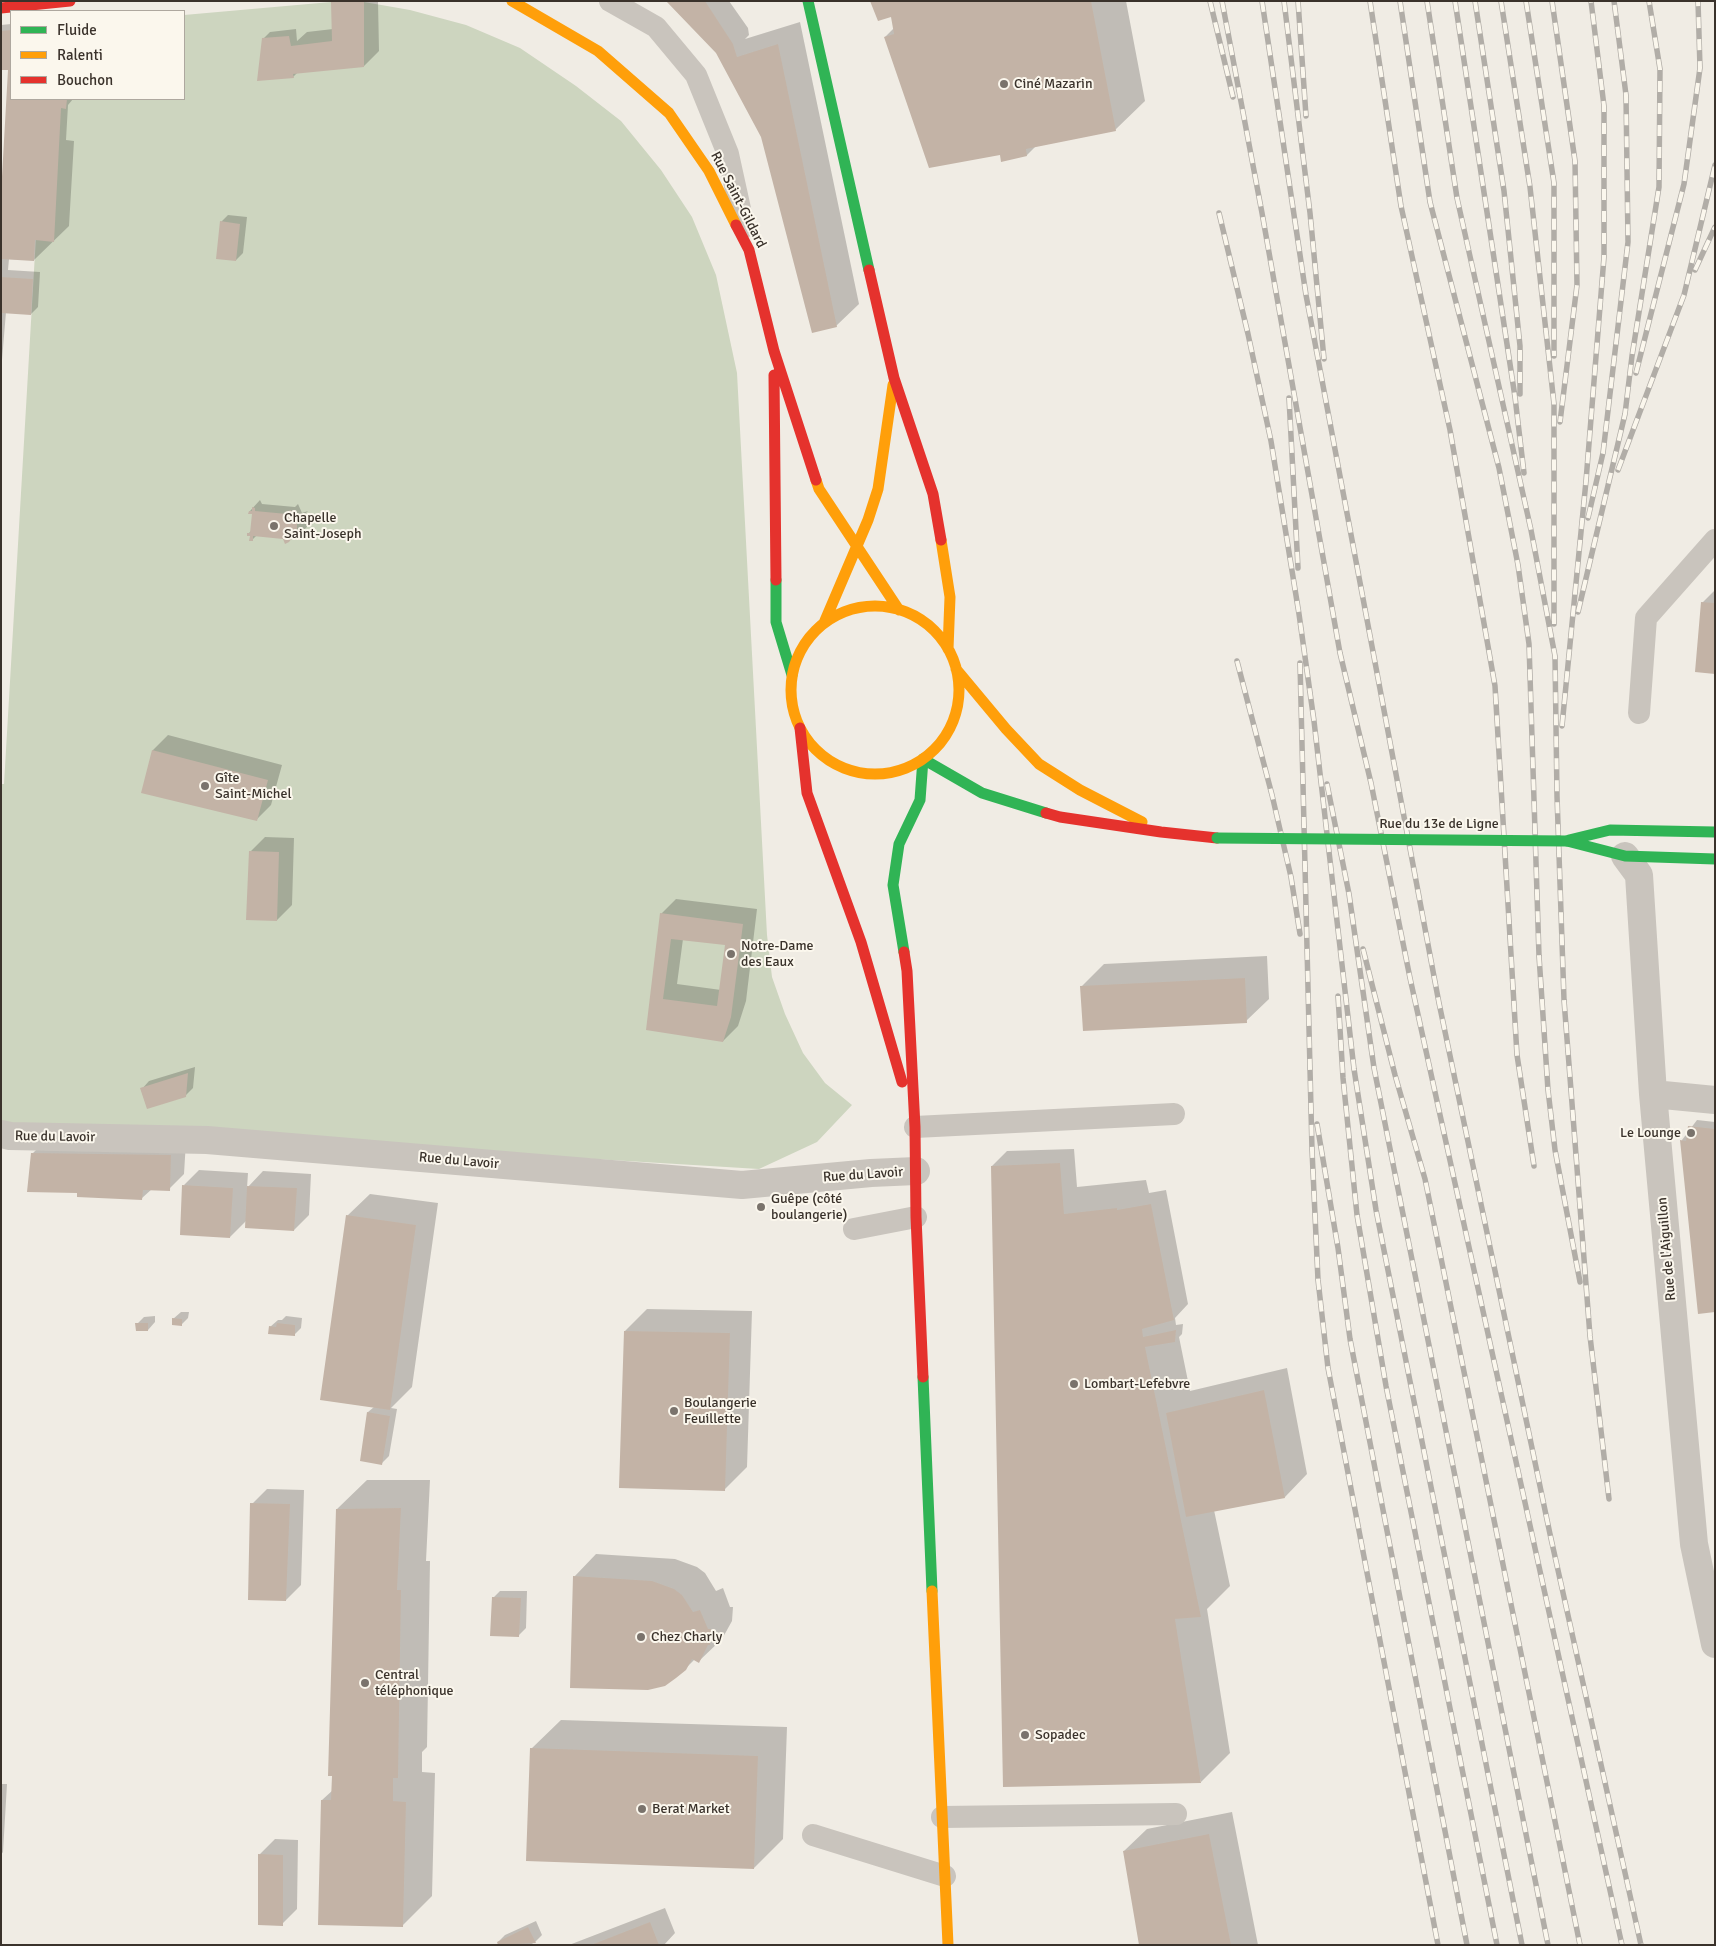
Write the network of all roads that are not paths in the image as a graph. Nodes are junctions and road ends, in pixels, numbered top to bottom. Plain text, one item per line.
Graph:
1 (70, 1) edge
2 (512, 1) edge
3 (610, 1) edge
4 (808, 1) edge
5 (1, 8) edge
6 (749, 250) junction
7 (774, 351) junction
8 (894, 378) junction
9 (1715, 540) edge
10 (857, 545) junction
11 (899, 610) junction
12 (824, 623) junction
13 (948, 649) junction
14 (956, 668) junction
15 (792, 675) junction
16 (1639, 713) dead end
17 (800, 728) junction
18 (923, 759) junction
19 (1160, 832) junction
20 (1715, 832) edge
21 (1567, 841) junction
22 (1625, 856) junction
23 (1715, 859) edge
24 (1653, 1094) junction
25 (1715, 1100) edge
26 (1174, 1114) dead end
27 (915, 1127) junction
28 (1, 1134) edge
29 (916, 1171) junction
30 (916, 1217) junction
31 (854, 1228) dead end
32 (1715, 1644) edge
33 (1176, 1814) dead end
34 (942, 1817) junction
35 (813, 1835) dead end
36 (945, 1876) junction
37 (948, 1945) edge

1 - 5 main road
2 - 6 main road, Rue Saint-Gildard
3 - 6 lane
4 - 8 main road
6 - 7 main road, Rue Saint-Gildard
7 - 10 main road, Rue Saint-Gildard
7 - 15 main road, Rue Saint-Gildard
8 - 10 main road
8 - 13 main road
9 - 16 lane
10 - 11 main road, Rue Saint-Gildard
10 - 12 main road
11 - 12 main road
11 - 13 main road
12 - 15 main road
13 - 14 main road
14 - 18 main road
14 - 19 main road, Rue du 13e de Ligne
15 - 17 main road
17 - 18 main road
17 - 27 main road
18 - 19 main road, Rue du 13e de Ligne
18 - 27 main road
19 - 21 main road, Rue du 13e de Ligne, bridge
20 - 21 main road
21 - 22 main road, Rue du 13e de Ligne
22 - 23 main road, Rue du 13e de Ligne
22 - 24 street, Rue de l'Aiguillon
24 - 25 street
24 - 32 street, Rue de l'Aiguillon
26 - 27 lane
27 - 29 main road
28 - 29 street, Rue du Lavoir
29 - 30 main road
30 - 31 lane
30 - 34 main road
33 - 34 lane
34 - 36 main road
35 - 36 lane
36 - 37 main road

